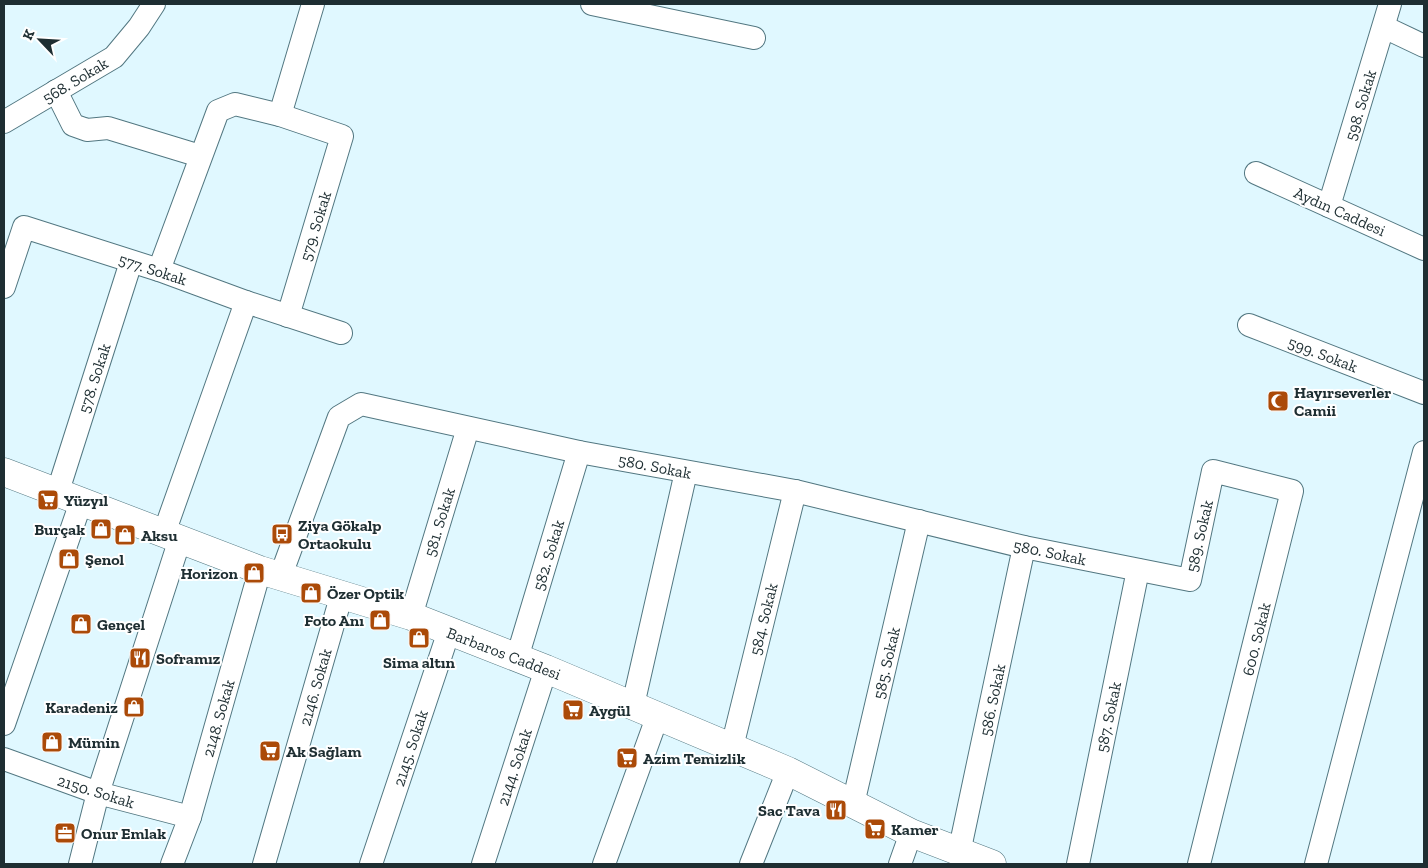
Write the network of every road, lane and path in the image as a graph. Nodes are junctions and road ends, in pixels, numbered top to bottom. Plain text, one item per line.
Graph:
1 (154, 4) edge
2 (313, 4) edge
3 (592, 4) edge
4 (1390, 4) edge
5 (1384, 27) junction
6 (754, 38) dead end
7 (1424, 46) edge
8 (56, 91) junction
9 (280, 116) junction
10 (4, 122) edge
11 (200, 156) junction
12 (1256, 173) dead end
13 (1329, 206) junction
14 (1424, 249) edge
15 (131, 262) junction
16 (159, 270) junction
17 (4, 287) edge
18 (246, 302) junction
19 (288, 316) junction
20 (1249, 325) dead end
21 (341, 333) dead end
22 (1424, 393) edge
23 (468, 428) junction
24 (579, 452) junction
25 (1424, 452) edge
26 (1213, 471) joint
27 (4, 472) edge
28 (686, 472) junction
29 (794, 491) junction
30 (69, 498) junction
31 (919, 521) junction
32 (172, 536) junction
33 (1024, 547) junction
34 (1138, 570) junction
35 (271, 573) junction
36 (341, 597) junction
37 (411, 616) junction
38 (449, 631) junction
39 (516, 658) junction
40 (546, 669) junction
41 (633, 705) junction
42 (658, 715) junction
43 (4, 724) edge
44 (732, 747) junction
45 (4, 759) edge
46 (788, 771) junction
47 (98, 793) junction
48 (853, 804) junction
49 (190, 817) junction
50 (911, 833) junction
51 (959, 853) junction
52 (80, 864) edge
53 (172, 864) edge
54 (264, 864) edge
55 (371, 864) edge
56 (483, 864) edge
57 (604, 864) edge
58 (751, 864) edge
59 (900, 864) edge
60 (992, 864) edge
61 (1078, 864) edge
62 (1199, 864) edge
63 (1316, 864) edge

1 - 8 street, 568. Sokak
2 - 9 street
3 - 6 street
4 - 5 street, 598. Sokak
5 - 7 street
5 - 13 street, 598. Sokak
8 - 10 street, 568. Sokak
8 - 11 street
9 - 11 street
9 - 19 street, 579. Sokak
11 - 16 street
12 - 13 street, Aydın Caddesi
13 - 14 street, Aydın Caddesi
15 - 16 street, 577. Sokak
15 - 17 street, 577. Sokak
15 - 30 street, 578. Sokak
16 - 18 street, 577. Sokak
18 - 19 street, 577. Sokak
18 - 32 street
19 - 21 street, 577. Sokak
20 - 22 street, 599. Sokak
23 - 24 street, 580. Sokak
23 - 35 street, 580. Sokak
23 - 37 street, 581. Sokak
24 - 28 street, 580. Sokak
24 - 39 street, 582. Sokak
25 - 63 street
26 - 34 street, 589. Sokak
26 - 62 street, 600. Sokak
27 - 30 main road, Barbaros Caddesi
28 - 29 street, 580. Sokak
28 - 41 street
29 - 31 street, 580. Sokak
29 - 44 street, 584. Sokak
30 - 32 main road, Barbaros Caddesi
30 - 43 street, 578. Sokak
31 - 33 street, 580. Sokak
31 - 48 street, 585. Sokak
32 - 35 main road, Barbaros Caddesi
32 - 47 street
33 - 34 street, 580. Sokak
33 - 51 street, 586. Sokak
34 - 61 street, 587. Sokak
35 - 36 main road, Barbaros Caddesi
35 - 49 street, 2148. Sokak
36 - 37 main road, Barbaros Caddesi
36 - 54 street, 2146. Sokak
37 - 38 main road, Barbaros Caddesi
38 - 39 main road, Barbaros Caddesi
38 - 55 street, 2145. Sokak
39 - 40 main road, Barbaros Caddesi
40 - 41 main road, Barbaros Caddesi
40 - 56 street, 2144. Sokak
41 - 42 main road, Barbaros Caddesi
42 - 44 main road, Barbaros Caddesi
42 - 57 street
44 - 46 main road, Barbaros Caddesi
45 - 47 street, 2150. Sokak
46 - 48 main road, Barbaros Caddesi
46 - 58 street
47 - 49 street, 2150. Sokak
47 - 52 street
48 - 50 main road, Barbaros Caddesi
49 - 53 street, 2148. Sokak
50 - 51 main road, Barbaros Caddesi
50 - 59 street
51 - 60 main road, Barbaros Caddesi

